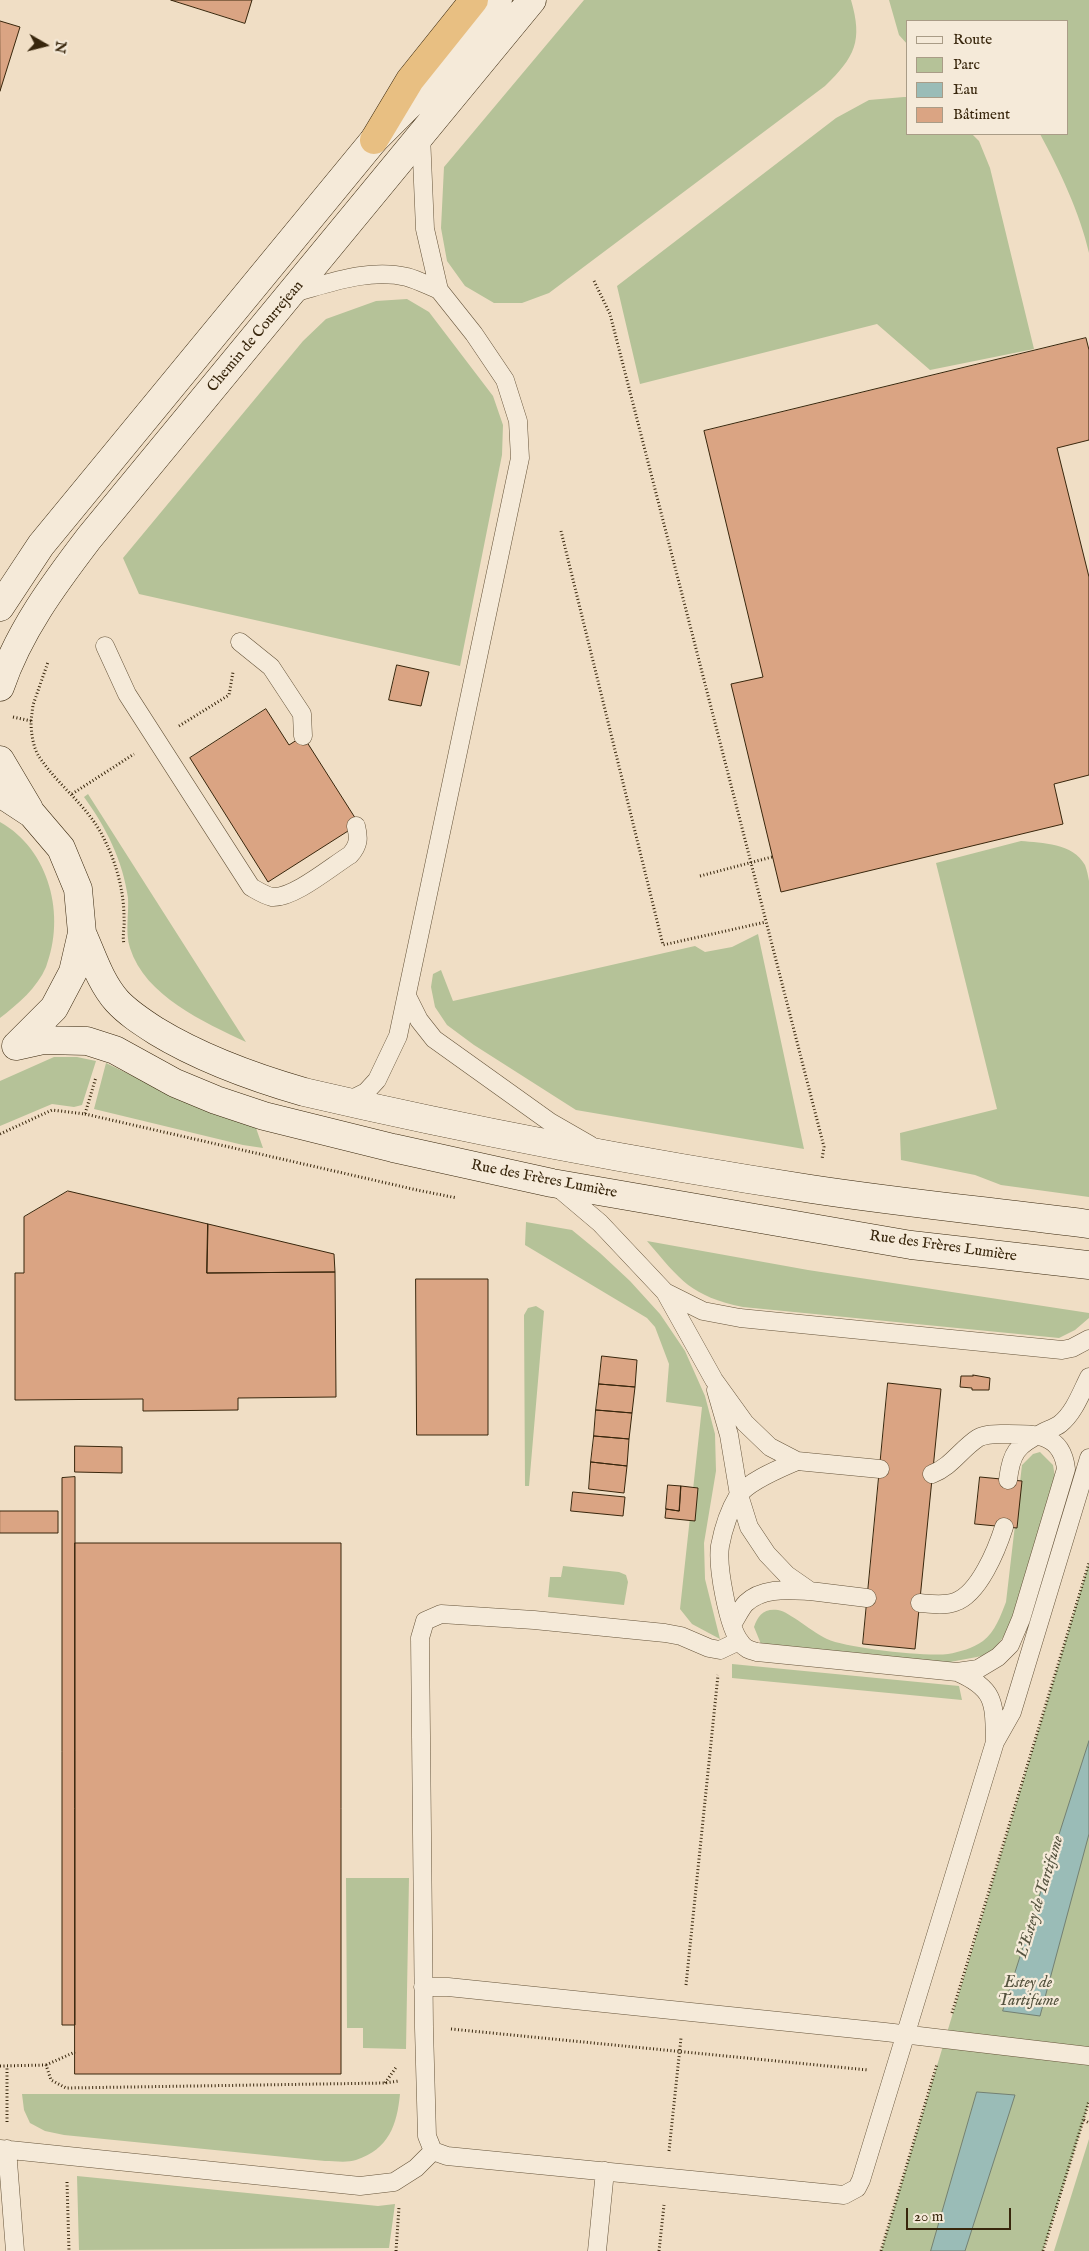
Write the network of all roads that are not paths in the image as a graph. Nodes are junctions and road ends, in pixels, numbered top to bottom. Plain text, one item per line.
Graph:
1 (474, 0) edge
2 (498, 0) edge
3 (532, 0) edge
4 (421, 135) junction
5 (374, 140) junction
6 (439, 290) junction
7 (293, 293) junction
8 (0, 607) edge
9 (240, 642) dead end
10 (105, 646) dead end
11 (0, 687) edge
12 (303, 736) dead end
13 (0, 760) edge
14 (0, 793) edge
15 (32, 814) junction
16 (356, 826) dead end
17 (82, 933) junction
18 (407, 996) junction
19 (8, 1049) edge
20 (346, 1102) junction
21 (606, 1155) junction
22 (552, 1183) junction
23 (1089, 1224) edge
24 (1089, 1265) edge
25 (665, 1292) junction
26 (1089, 1339) edge
27 (1089, 1378) edge
28 (714, 1380) junction
29 (1038, 1434) junction
30 (1089, 1458) edge
31 (797, 1461) junction
32 (880, 1469) dead end
33 (932, 1474) dead end
34 (1008, 1480) dead end
35 (739, 1495) junction
36 (1004, 1527) dead end
37 (810, 1591) junction
38 (868, 1598) dead end
39 (920, 1603) dead end
40 (733, 1623) junction
41 (739, 1641) junction
42 (957, 1672) junction
43 (995, 1742) junction
44 (424, 1987) junction
45 (906, 2034) junction
46 (1089, 2056) edge
47 (3, 2149) edge
48 (433, 2151) junction
49 (605, 2171) junction
50 (15, 2251) edge
51 (597, 2251) edge

1 - 5 highway
2 - 5 main road
3 - 4 main road, Chemin de Courrejean
4 - 6 lane
4 - 7 main road, Chemin de Courrejean
5 - 8 main road
6 - 7 lane
6 - 18 lane
7 - 11 main road, Chemin de Courrejean
9 - 12 lane
10 - 16 lane
13 - 15 main road
14 - 15 main road
15 - 17 main road
17 - 19 main road
17 - 20 main road
18 - 20 lane
18 - 21 lane
19 - 22 main road, Rue des Frères Lumière
20 - 21 main road
21 - 23 main road
22 - 24 main road, Rue des Frères Lumière
22 - 25 lane
25 - 26 lane
25 - 28 lane
27 - 29 lane
28 - 31 lane
28 - 35 lane
29 - 33 lane
29 - 34 lane
29 - 42 lane
30 - 43 lane
31 - 32 lane
31 - 35 lane
35 - 37 lane
35 - 40 lane
36 - 39 lane
37 - 38 lane
37 - 40 lane
40 - 41 lane
41 - 42 lane
41 - 44 lane
42 - 43 lane
43 - 45 lane
44 - 45 lane
44 - 48 lane
45 - 46 lane
45 - 49 lane
47 - 48 lane
47 - 50 lane
48 - 49 lane
49 - 51 lane

